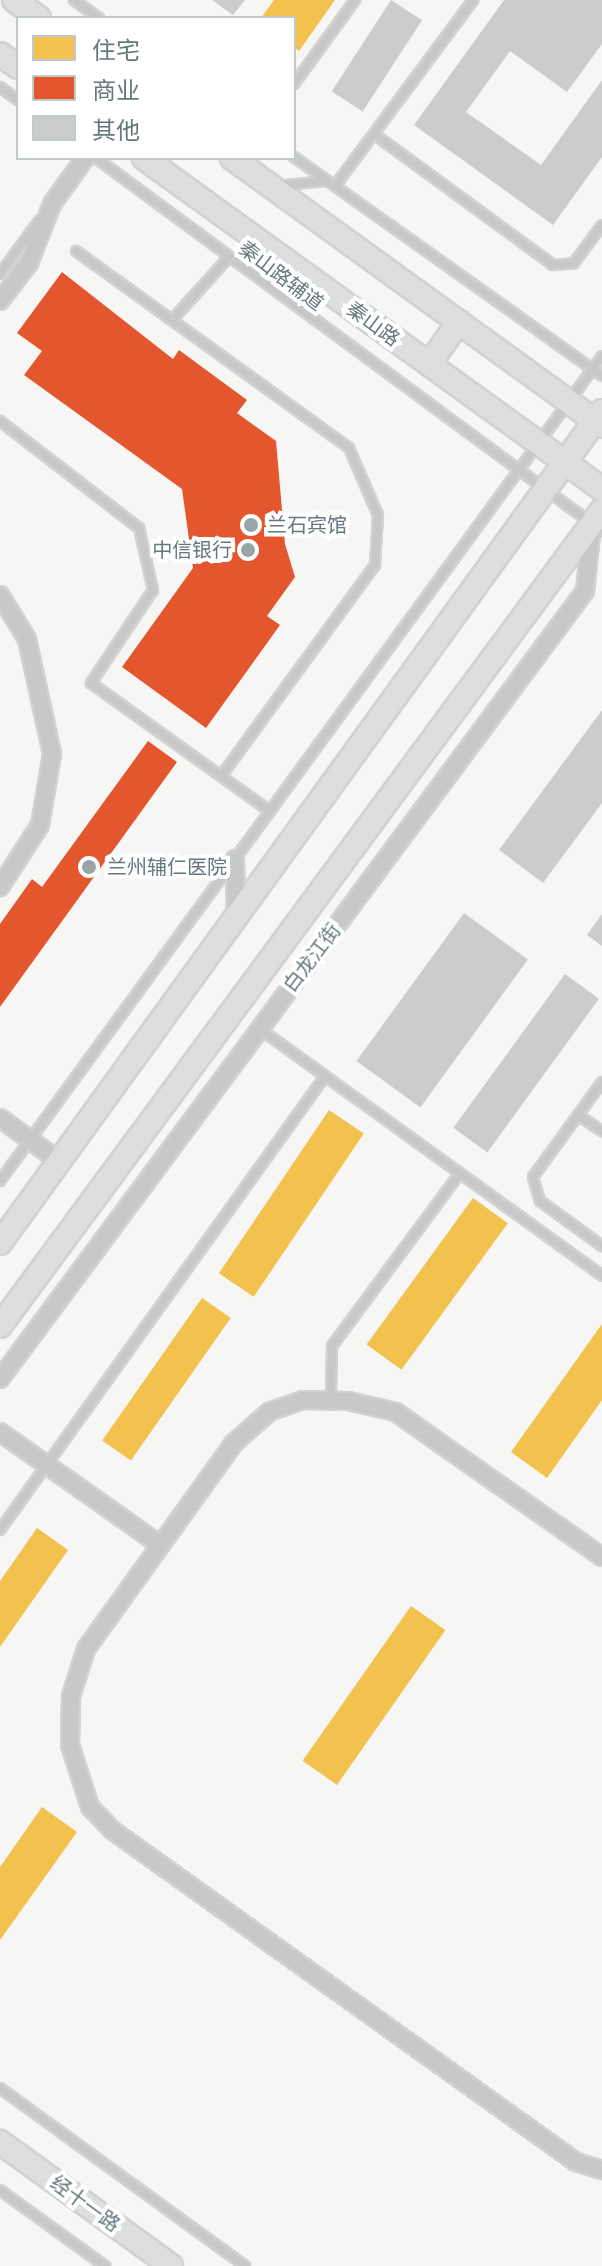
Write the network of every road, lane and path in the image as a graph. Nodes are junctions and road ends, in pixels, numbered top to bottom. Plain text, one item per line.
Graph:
1 (14, 0) edge
2 (74, 0) edge
3 (355, 0) edge
4 (473, 0) edge
5 (36, 16) edge
6 (96, 16) edge
7 (296, 81) edge
8 (374, 134) junction
9 (296, 158) edge
10 (84, 160) edge
11 (99, 160) edge
12 (147, 160) edge
13 (235, 160) edge
14 (331, 184) junction
15 (271, 186) junction
16 (52, 204) junction
17 (602, 225) edge
18 (76, 251) dead end
19 (229, 257) junction
20 (0, 274) edge
21 (0, 301) edge
22 (173, 319) junction
23 (459, 322) junction
24 (602, 356) edge
25 (429, 364) junction
26 (592, 369) junction
27 (602, 376) edge
28 (569, 402) junction
29 (600, 419) edge
30 (0, 421) edge
31 (538, 443) junction
32 (565, 462) junction
33 (520, 473) junction
34 (546, 488) junction
35 (602, 489) edge
36 (599, 522) edge
37 (0, 595) edge
38 (221, 776) junction
39 (270, 811) junction
40 (235, 859) junction
41 (0, 887) edge
42 (236, 917) junction
43 (260, 1029) junction
44 (325, 1076) junction
45 (602, 1082) edge
46 (578, 1115) junction
47 (0, 1118) edge
48 (602, 1131) edge
49 (30, 1140) junction
50 (59, 1161) junction
51 (460, 1173) junction
52 (0, 1181) edge
53 (0, 1243) edge
54 (602, 1246) edge
55 (602, 1276) edge
56 (0, 1326) edge
57 (0, 1379) edge
58 (331, 1401) junction
59 (0, 1432) edge
60 (47, 1465) junction
61 (0, 1530) edge
62 (160, 1545) junction
63 (602, 1557) edge
64 (0, 2088) edge
65 (0, 2142) edge
66 (602, 2170) edge
67 (0, 2190) edge
68 (105, 2266) edge
69 (171, 2266) edge
70 (245, 2266) edge

1 - 5 main road
2 - 6 lane
3 - 7 lane
4 - 8 lane
8 - 14 lane
8 - 17 lane
9 - 14 lane
10 - 16 street
11 - 19 lane, 秦山路辅道
12 - 25 main road, 秦山路
13 - 15 main road
14 - 15 lane
14 - 26 lane
15 - 23 main road
16 - 20 lane
16 - 21 street
18 - 22 lane
19 - 22 lane
19 - 33 lane, 秦山路辅道
22 - 38 lane
23 - 25 main road
23 - 28 main road
24 - 26 lane
25 - 31 main road, 秦山路
26 - 27 lane
26 - 28 lane
28 - 29 main road
28 - 31 lane
29 - 32 main road
30 - 38 lane
31 - 32 main road, 秦山路
31 - 33 lane
32 - 34 main road
32 - 35 main road, 秦山路
33 - 34 lane, 秦山路辅道
33 - 39 lane
34 - 36 lane, 秦山路辅道
34 - 42 main road
36 - 43 street, 白龙江街
36 - 56 main road, 白龙江街
37 - 41 street
38 - 39 lane
39 - 40 lane
40 - 42 street
40 - 49 lane
42 - 50 main road
43 - 44 lane
43 - 57 street, 白龙江街
44 - 51 lane
44 - 60 lane
45 - 46 lane
46 - 48 lane
46 - 54 lane
47 - 49 street
49 - 50 street
49 - 52 lane
50 - 53 main road
51 - 55 lane
51 - 58 lane
58 - 62 street
58 - 63 street
59 - 60 street
60 - 61 lane
60 - 62 street
62 - 66 street
64 - 70 lane
65 - 69 main road, 经十一路
67 - 68 lane

